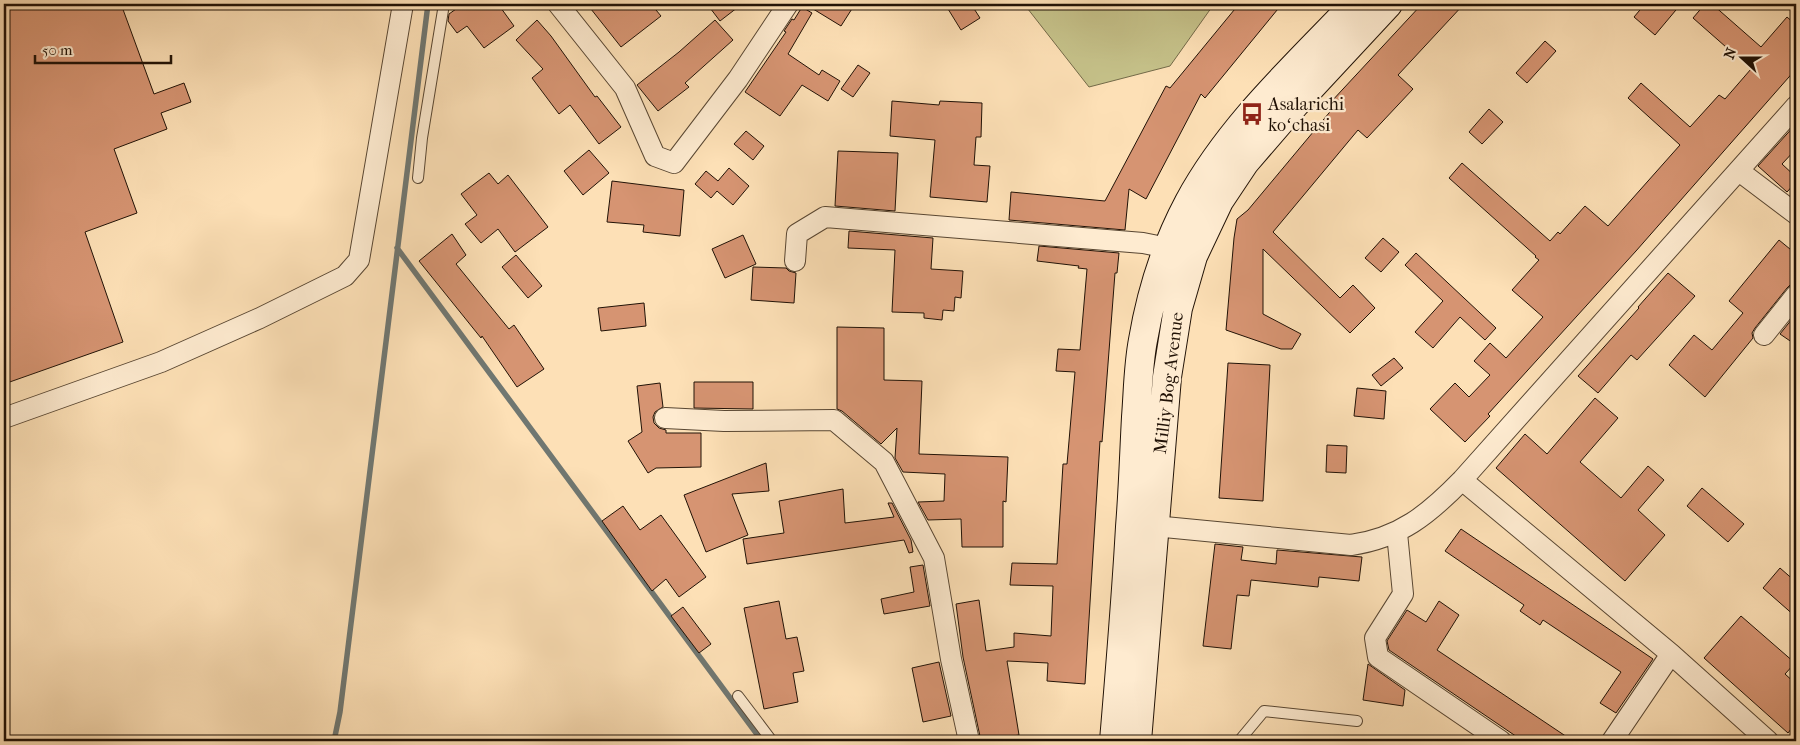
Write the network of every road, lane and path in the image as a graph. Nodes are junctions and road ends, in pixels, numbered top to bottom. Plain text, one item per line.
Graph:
1 (403, 4) edge
2 (444, 4) edge
3 (558, 4) edge
4 (788, 4) edge
5 (1355, 4) edge
6 (1388, 4) edge
7 (1796, 106) edge
8 (1739, 171) junction
9 (418, 178) dead end
10 (1796, 214) edge
11 (1168, 248) junction
12 (795, 261) dead end
13 (1796, 296) edge
14 (1764, 335) dead end
15 (4, 418) edge
16 (665, 418) dead end
17 (1462, 480) junction
18 (1154, 526) junction
19 (1397, 533) junction
20 (1670, 654) junction
21 (738, 696) dead end
22 (1357, 721) dead end
23 (772, 741) edge
24 (969, 741) edge
25 (1114, 741) edge
26 (1137, 741) edge
27 (1239, 741) edge
28 (1501, 741) edge
29 (1612, 741) edge
30 (1768, 741) edge

1 - 15 street
2 - 9 lane
3 - 4 street
5 - 11 main road, Milliy Bog Avenue
6 - 18 main road, Milliy Bog Avenue
7 - 8 street
8 - 10 street
8 - 17 street
11 - 12 street
11 - 25 main road, Milliy Bog Avenue
13 - 14 street
16 - 24 street
17 - 19 street
17 - 20 street
18 - 19 street
18 - 26 main road, Milliy Bog Avenue
19 - 28 street
20 - 29 street
20 - 30 street
21 - 23 lane
22 - 27 lane

